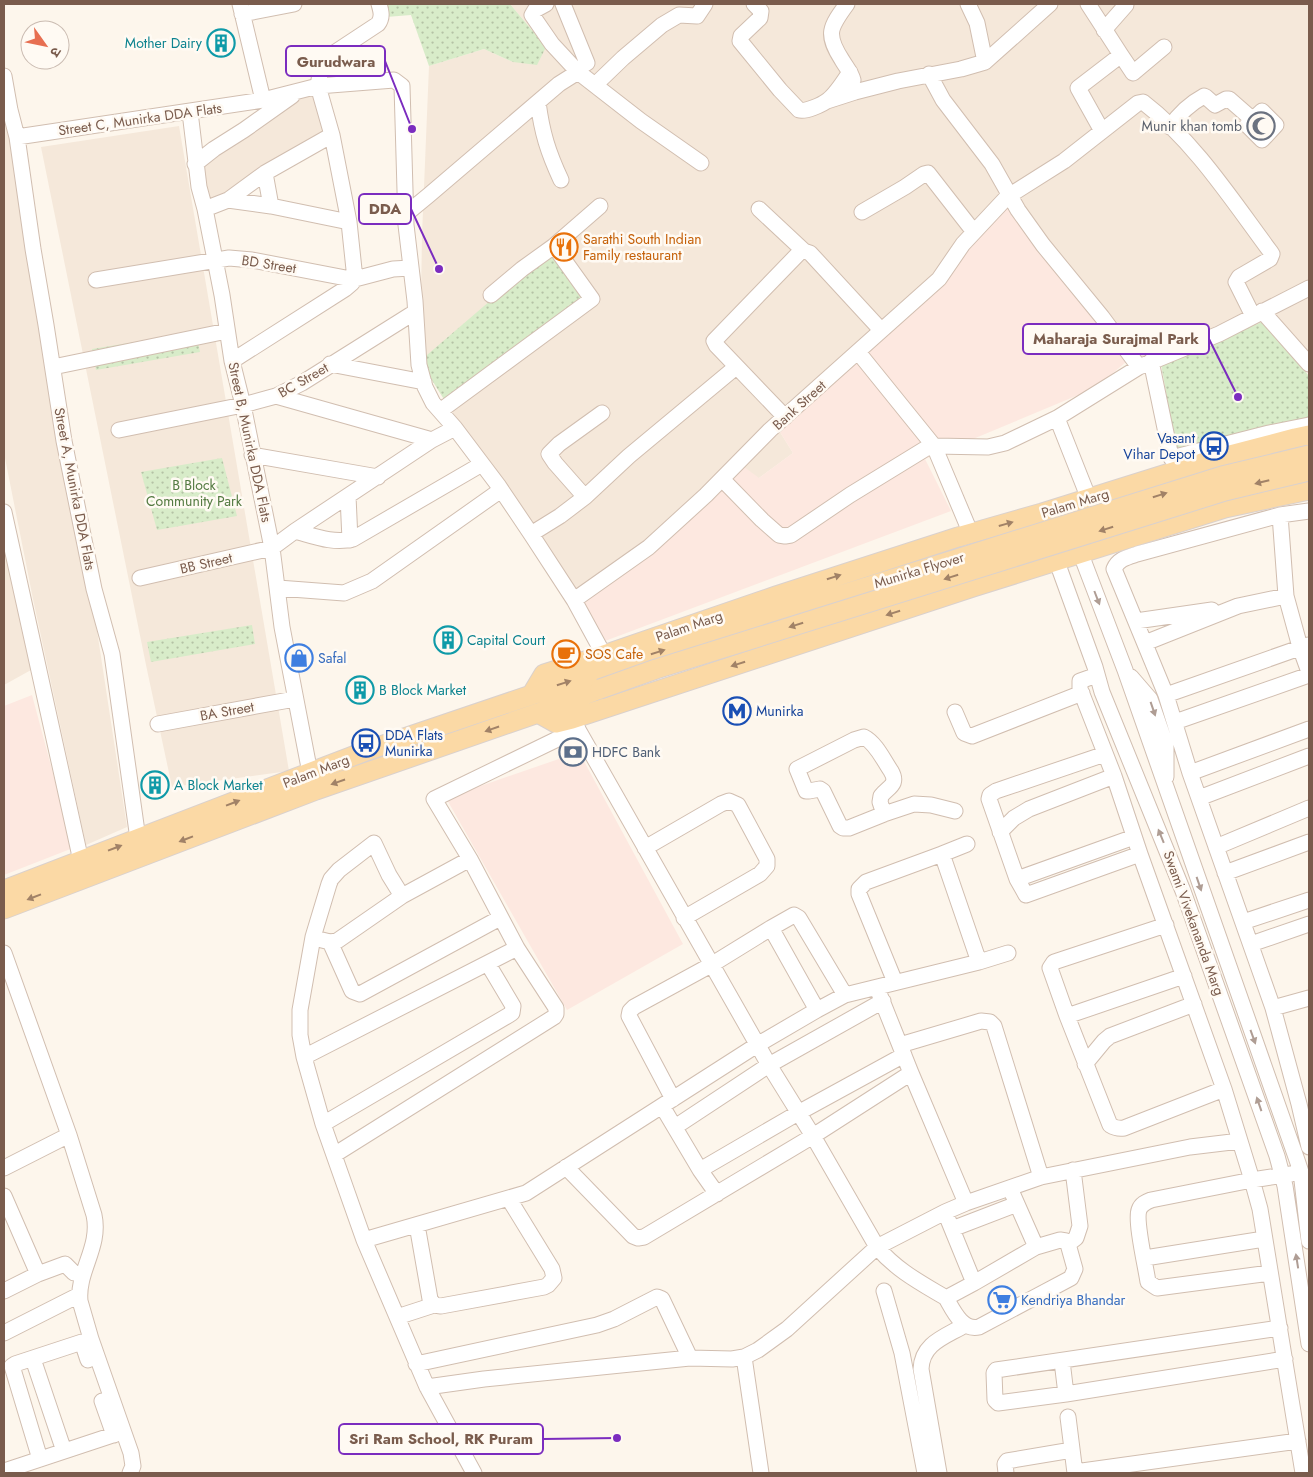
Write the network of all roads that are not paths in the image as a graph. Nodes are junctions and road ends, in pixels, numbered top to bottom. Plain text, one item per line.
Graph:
1 (294, 4) edge
2 (379, 4) edge
3 (546, 4) edge
4 (563, 4) edge
5 (705, 4) edge
6 (754, 4) edge
7 (847, 4) edge
8 (968, 4) edge
9 (1050, 4) edge
10 (1088, 4) edge
11 (1126, 5) dead end
12 (241, 9) edge
13 (1104, 30) junction
14 (1164, 47) dead end
15 (1121, 56) junction
16 (986, 62) junction
17 (583, 67) junction
18 (850, 72) junction
19 (929, 74) junction
20 (4, 76) edge
21 (595, 85) junction
22 (318, 86) junction
23 (299, 92) junction
24 (856, 92) junction
25 (263, 100) junction
26 (827, 101) junction
27 (538, 102) junction
28 (190, 112) junction
29 (1252, 120) dead end
30 (1170, 127) junction
31 (1102, 131) junction
32 (332, 135) junction
33 (17, 137) junction
34 (701, 163) dead end
35 (195, 164) junction
36 (265, 173) junction
37 (561, 180) dead end
38 (1010, 194) junction
39 (228, 200) junction
40 (271, 206) junction
41 (600, 206) dead end
42 (206, 209) junction
43 (759, 209) dead end
44 (862, 212) dead end
45 (406, 214) junction
46 (349, 222) junction
47 (974, 232) junction
48 (554, 246) junction
49 (804, 250) junction
50 (216, 260) junction
51 (410, 268) junction
52 (355, 279) junction
53 (96, 280) dead end
54 (1309, 288) edge
55 (491, 295) dead end
56 (416, 312) junction
57 (1258, 313) junction
58 (881, 330) junction
59 (227, 331) junction
60 (858, 352) junction
61 (232, 361) junction
62 (330, 364) junction
63 (1145, 364) junction
64 (1309, 364) edge
65 (53, 367) junction
66 (736, 367) junction
67 (424, 382) junction
68 (276, 396) junction
69 (243, 405) junction
70 (440, 411) junction
71 (602, 413) dead end
72 (785, 417) junction
73 (1057, 418) junction
74 (1309, 425) edge
75 (455, 428) junction
76 (119, 430) dead end
77 (1309, 435) edge
78 (432, 440) junction
79 (934, 446) junction
80 (1309, 455) edge
81 (252, 456) junction
82 (482, 464) junction
83 (1174, 465) junction
84 (1309, 471) edge
85 (378, 477) junction
86 (722, 479) junction
87 (501, 490) junction
88 (1309, 490) edge
89 (348, 496) junction
90 (585, 497) junction
91 (1089, 498) junction
92 (1067, 505) junction
93 (1309, 511) edge
94 (1042, 513) junction
95 (1280, 515) junction
96 (5, 522) edge
97 (295, 531) junction
98 (531, 534) junction
99 (970, 534) junction
100 (350, 540) junction
101 (272, 548) junction
102 (1079, 553) junction
103 (1056, 561) junction
104 (9, 565) edge
105 (140, 578) dead end
106 (983, 583) junction
107 (278, 588) junction
108 (1286, 596) junction
109 (574, 600) junction
110 (1238, 606) junction
111 (1136, 621) junction
112 (1145, 643) junction
113 (1304, 646) edge
114 (604, 655) junction
115 (1309, 674) edge
116 (1097, 676) junction
117 (598, 681) junction
118 (1082, 693) junction
119 (532, 694) junction
120 (1166, 695) junction
121 (295, 699) junction
122 (955, 712) dead end
123 (538, 713) junction
124 (1175, 722) junction
125 (158, 724) dead end
126 (575, 724) junction
127 (1309, 729) edge
128 (1105, 754) junction
129 (1309, 756) edge
130 (310, 773) junction
131 (1190, 773) junction
132 (1114, 776) junction
133 (1199, 798) junction
134 (1309, 808) edge
135 (955, 811) dead end
136 (884, 814) junction
137 (1000, 832) junction
138 (1134, 837) junction
139 (138, 839) junction
140 (1309, 842) edge
141 (967, 844) dead end
142 (1216, 847) junction
143 (645, 848) junction
144 (942, 854) junction
145 (1140, 854) junction
146 (470, 859) junction
147 (81, 861) junction
148 (1225, 873) junction
149 (1017, 879) junction
150 (4, 890) edge
151 (402, 896) junction
152 (1309, 900) edge
153 (4, 909) edge
154 (500, 918) junction
155 (684, 918) junction
156 (1243, 922) junction
157 (1309, 924) edge
158 (1166, 925) junction
159 (771, 928) junction
160 (313, 937) junction
161 (330, 942) junction
162 (1251, 944) junction
163 (516, 948) junction
164 (4, 953) edge
165 (1008, 954) dead end
166 (979, 962) junction
167 (488, 964) junction
168 (711, 965) junction
169 (1184, 976) junction
170 (895, 982) junction
171 (877, 987) junction
172 (845, 995) junction
173 (1309, 998) edge
174 (883, 1001) junction
175 (1194, 1004) junction
176 (1273, 1008) junction
177 (816, 1010) junction
178 (1067, 1016) junction
179 (757, 1045) junction
180 (902, 1050) junction
181 (304, 1057) junction
182 (1085, 1064) junction
183 (769, 1066) junction
184 (911, 1073) junction
185 (1224, 1089) junction
186 (1304, 1102) edge
187 (668, 1103) junction
188 (798, 1113) junction
189 (323, 1124) junction
190 (674, 1128) junction
191 (68, 1135) junction
192 (813, 1136) junction
193 (1240, 1141) junction
194 (1309, 1147) edge
195 (334, 1155) junction
196 (566, 1167) junction
197 (4, 1168) edge
198 (700, 1170) junction
199 (1073, 1170) junction
200 (1305, 1170) edge
201 (1282, 1176) junction
202 (1041, 1177) junction
203 (1252, 1180) junction
204 (1009, 1187) junction
205 (717, 1194) junction
206 (4, 1196) edge
207 (509, 1199) junction
208 (966, 1202) junction
209 (1016, 1204) junction
210 (945, 1212) junction
211 (417, 1225) junction
212 (952, 1229) junction
213 (1264, 1239) junction
214 (364, 1240) junction
215 (1309, 1241) edge
216 (1068, 1244) junction
217 (878, 1247) junction
218 (1036, 1247) junction
219 (1145, 1258) junction
220 (74, 1273) dead end
221 (1270, 1273) junction
222 (38, 1274) junction
223 (974, 1283) junction
224 (884, 1291) dead end
225 (4, 1292) edge
226 (79, 1294) junction
227 (946, 1298) junction
228 (434, 1305) junction
229 (397, 1317) junction
230 (965, 1325) junction
231 (1280, 1328) junction
232 (4, 1333) edge
233 (1309, 1344) edge
234 (744, 1357) junction
235 (690, 1358) junction
236 (33, 1359) junction
237 (1285, 1359) junction
238 (1062, 1361) junction
239 (416, 1364) junction
240 (427, 1387) junction
241 (1066, 1394) junction
242 (1068, 1417) dead end
243 (1298, 1442) junction
244 (1072, 1450) junction
245 (64, 1451) junction
246 (40, 1459) junction
247 (4, 1471) edge
248 (130, 1473) edge
249 (474, 1473) edge
250 (761, 1473) edge
251 (925, 1473) edge
252 (939, 1473) edge
253 (1006, 1473) edge
254 (1075, 1473) edge
255 (1303, 1473) edge

1 - 12 street
2 - 22 street
3 - 17 street
4 - 17 street
5 - 21 street
6 - 26 street
7 - 18 street
8 - 16 street
9 - 16 street
10 - 13 street
11 - 13 street
12 - 25 street
13 - 15 street
14 - 15 street
15 - 31 street
16 - 19 street
17 - 21 street
17 - 27 street
18 - 24 street
18 - 26 street
19 - 24 street
19 - 38 street
20 - 33 street, Street A, Munirka DDA Flats
21 - 34 street
22 - 23 street
22 - 32 street
22 - 45 street
23 - 25 street, Street C, Munirka DDA Flats
23 - 35 street
24 - 26 street
25 - 28 street, Street C, Munirka DDA Flats
27 - 37 street
27 - 45 street
28 - 33 street, Street C, Munirka DDA Flats
28 - 35 street, Street B, Munirka DDA Flats
29 - 30 street
30 - 31 street, Bank Street
30 - 57 street
31 - 38 street, Bank Street
32 - 36 street
32 - 46 street
33 - 65 street, Street A, Munirka DDA Flats
35 - 42 street, Street B, Munirka DDA Flats
36 - 39 street
36 - 40 street
38 - 47 street, Bank Street
38 - 63 street
39 - 40 street
39 - 42 street
40 - 46 street
41 - 48 street
42 - 50 street, Street B, Munirka DDA Flats
43 - 49 street
44 - 47 street
45 - 51 street
46 - 52 street
47 - 58 street, Bank Street
48 - 55 street
48 - 70 street
49 - 58 street
49 - 66 street
50 - 52 street, BD Street
50 - 53 street, BD Street
50 - 59 street, Street B, Munirka DDA Flats
51 - 52 street, BD Street
51 - 56 street
52 - 61 street
54 - 57 street
56 - 62 street, BC Street
56 - 67 street
57 - 63 street
57 - 64 street
58 - 60 street, Bank Street
59 - 61 street, Street B, Munirka DDA Flats
59 - 65 street
60 - 72 street, Bank Street
60 - 79 street
61 - 69 street, Street B, Munirka DDA Flats
62 - 67 street
62 - 68 street, BC Street
63 - 73 street
63 - 83 street
65 - 139 street, Street A, Munirka DDA Flats
66 - 72 street
66 - 90 street
67 - 70 street
68 - 69 street, BC Street
68 - 78 street
69 - 76 street, BC Street
69 - 81 street, Street B, Munirka DDA Flats
70 - 75 street
71 - 90 street
72 - 86 street, Bank Street
73 - 79 street
73 - 91 street
74 - 83 street
75 - 78 street
75 - 82 street
77 - 83 main road, Palam Marg
78 - 85 street
79 - 86 street
79 - 99 street
117 -> 80 main road, Munirka Flyover, bridge
81 - 85 street
81 - 101 street, Street B, Munirka DDA Flats
82 - 87 street
82 - 100 street
83 - 91 main road, Palam Marg
84 -> 117 main road, Munirka Flyover, bridge
85 - 89 street
86 - 109 street, Bank Street
87 - 98 street
87 - 107 street
88 - 102 main road
89 - 97 street
89 - 100 street
90 - 98 street
91 - 92 main road, Palam Marg
92 - 94 main road, Palam Marg
92 - 102 street
93 - 95 street
99 -> 94 main road, Palam Marg
94 - 103 street, Swami Vivekananda Marg
95 - 108 street
95 - 111 street
96 - 104 street
97 - 100 street
97 - 101 street
98 - 109 street
99 - 106 main road
114 -> 99 main road, Palam Marg
101 - 105 street, BB Street
101 - 107 street, Street B, Munirka DDA Flats
102 - 103 main road
102 -> 200 street, Swami Vivekananda Marg
103 - 106 main road
103 - 116 street, Swami Vivekananda Marg
104 - 147 street
106 -> 126 main road
107 - 121 street, Street B, Munirka DDA Flats
108 - 110 street
108 - 113 street
109 - 114 street
110 - 111 street
110 - 112 street
111 - 112 street
112 - 120 street
113 - 115 street
113 - 120 street
114 - 119 main road, Palam Marg
115 - 124 street
116 - 118 street
201 -> 116 street, Swami Vivekananda Marg
119 -> 117 main road, Munirka Flyover
117 - 123 main road, Munirka Flyover
118 - 122 street
118 - 128 street
119 - 130 main road, Palam Marg
120 - 124 street
121 - 125 street, BA Street
121 - 130 street, Street B, Munirka DDA Flats
123 - 126 main road
123 -> 153 main road, Palam Marg
124 - 131 street
126 - 143 street
126 - 146 street
127 - 131 street
128 - 132 street
128 - 137 street
129 - 133 street
139 -> 130 main road, Palam Marg
131 - 133 street
132 - 137 street
132 - 138 street
133 - 142 street
134 - 142 street
135 - 136 street
136 - 136 street
137 - 149 street
138 - 145 street
138 - 149 street
147 -> 139 main road, Palam Marg
140 - 148 street
141 - 144 street
142 - 148 street
143 - 155 street
143 - 155 street
144 - 166 street
144 - 170 street
145 - 149 street
145 - 158 street
146 - 151 street
146 - 154 street
147 - 150 main road, Palam Marg
148 - 156 street
151 - 160 street
151 - 161 street
152 - 156 street
154 - 161 street
154 - 163 street
155 - 168 street
156 - 162 street
157 - 162 street
158 - 169 street
158 - 178 street
159 - 168 street
159 - 172 street
159 - 177 street
160 - 161 street
160 - 181 street
162 - 176 street
163 - 167 street
163 - 195 street
164 - 191 street
165 - 166 street
166 - 170 street
167 - 181 street
167 - 189 street
168 - 179 street
168 - 187 street
169 - 175 street
169 - 178 street
170 - 171 street
171 - 172 street
171 - 174 street
172 - 177 street
173 - 176 street
174 - 180 street
174 - 183 street
175 - 182 street
175 - 185 street
176 - 186 street
177 - 179 street
178 - 182 street
179 - 183 street
179 - 187 street
180 - 184 street
180 - 188 street
180 - 202 street
181 - 189 street
182 - 185 street
183 - 188 street
183 - 190 street
184 - 192 street
184 - 208 street
185 - 193 street
186 - 194 street
187 - 190 street
187 - 196 street
188 - 192 street
188 - 198 street
189 - 195 street
190 - 198 street
191 - 197 street
191 - 226 street
192 - 205 street
192 - 217 street
193 - 199 street
193 - 203 street
195 - 214 street
196 - 205 street
196 - 207 street
198 - 205 street
199 - 202 street
199 - 216 street
200 - 201 street
200 - 215 street, Swami Vivekananda Marg
201 - 203 street
233 -> 201 street, Swami Vivekananda Marg
202 - 204 street
203 - 213 street
203 - 219 street
204 - 208 street
204 - 209 street
206 - 222 street
207 - 211 street
207 - 228 street
208 - 210 street
209 - 212 street
209 - 218 street
210 - 212 street
210 - 217 street
211 - 214 street
211 - 228 street
212 - 223 street
213 - 219 street
213 - 221 street
214 - 229 street
216 - 218 street
216 - 230 street
217 - 227 street
217 - 234 street
218 - 223 street
219 - 221 street
220 - 222 street
221 - 231 street
222 - 225 street
223 - 227 street
224 - 251 street
226 - 232 street
226 - 248 street
227 - 230 street
228 - 229 street
229 - 239 street
230 - 252 street
231 - 237 street
231 - 238 street
234 - 235 street
234 - 250 street
235 - 239 street
235 - 240 street
236 - 245 street
236 - 245 street
236 - 246 street
237 - 241 street
237 - 243 street
238 - 241 street
238 - 241 street
239 - 240 street
240 - 249 street
242 - 244 street
243 - 254 street
243 - 255 street
244 - 253 street
244 - 254 street
245 - 246 street
246 - 247 street

